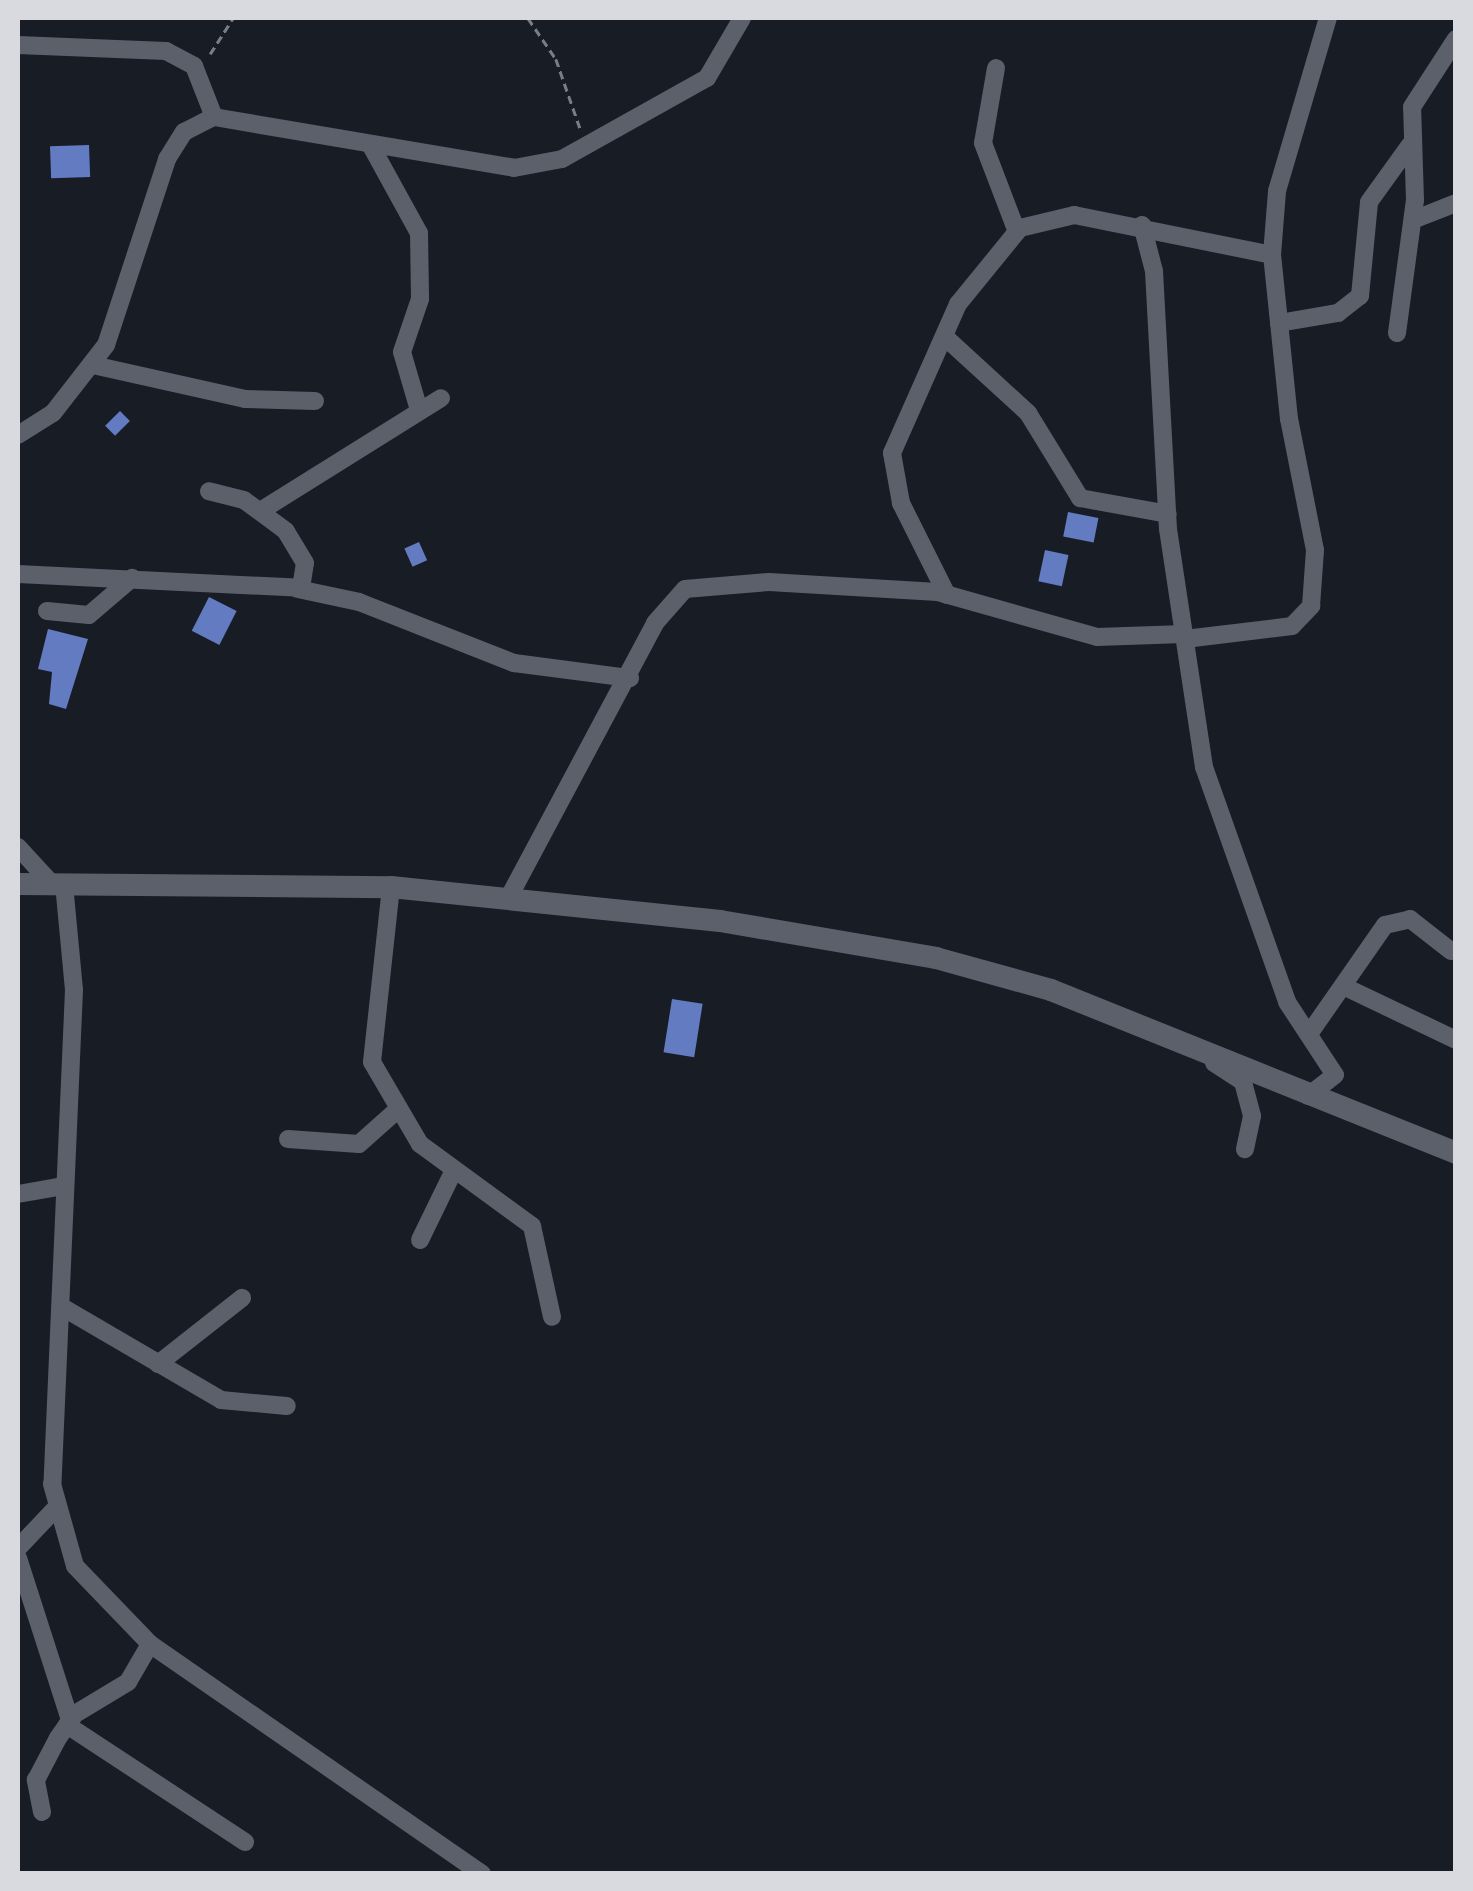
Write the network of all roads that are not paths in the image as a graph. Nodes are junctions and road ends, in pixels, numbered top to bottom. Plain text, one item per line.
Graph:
1 (742, 18) edge
2 (1328, 18) edge
3 (1456, 39) edge
4 (18, 45) edge
5 (996, 68) dead end
6 (214, 116) junction
7 (370, 144) junction
8 (1410, 146) junction
9 (1456, 203) edge
10 (1413, 220) junction
11 (1142, 225) junction
12 (1016, 232) junction
13 (1272, 255) junction
14 (1279, 323) junction
15 (1397, 334) dead end
16 (945, 336) junction
17 (93, 365) junction
18 (441, 398) dead end
19 (314, 402) dead end
20 (418, 410) junction
21 (18, 435) edge
22 (210, 491) dead end
23 (262, 510) junction
24 (1168, 514) junction
25 (18, 574) edge
26 (133, 577) junction
27 (298, 589) junction
28 (947, 594) junction
29 (47, 611) dead end
30 (1184, 636) junction
31 (630, 678) junction
32 (18, 847) edge
33 (58, 883) junction
34 (18, 884) edge
35 (391, 887) junction
36 (509, 897) junction
37 (1451, 951) dead end
38 (1342, 986) junction
39 (1309, 1034) junction
40 (1456, 1040) edge
41 (1198, 1053) junction
42 (1308, 1096) junction
43 (396, 1111) junction
44 (288, 1138) dead end
45 (1245, 1150) dead end
46 (1456, 1152) edge
47 (454, 1170) junction
48 (64, 1186) junction
49 (18, 1194) edge
50 (420, 1240) dead end
51 (242, 1298) dead end
52 (62, 1307) junction
53 (552, 1316) dead end
54 (158, 1364) junction
55 (286, 1406) dead end
56 (54, 1510) junction
57 (18, 1548) edge
58 (18, 1558) edge
59 (150, 1644) junction
60 (69, 1722) junction
61 (42, 1812) dead end
62 (245, 1842) dead end
63 (482, 1874) edge

1 - 7 street
2 - 13 street
3 - 8 street
4 - 6 street
5 - 12 street
6 - 7 street
6 - 17 street
7 - 20 street
8 - 10 street
8 - 14 street
9 - 10 street
10 - 15 street
11 - 12 street
11 - 13 street
11 - 24 street
12 - 16 street
13 - 14 street
14 - 30 street
16 - 24 street
16 - 28 street
17 - 19 street
17 - 21 street
18 - 20 street
20 - 23 street
22 - 23 street
23 - 27 street
24 - 30 street
25 - 26 street
26 - 27 street
26 - 29 street
27 - 31 street
28 - 30 street
28 - 31 street
30 - 39 street
31 - 36 street
32 - 33 street
33 - 34 street
33 - 35 street
33 - 48 street
35 - 36 street
35 - 43 street
36 - 41 street
37 - 38 street
38 - 39 street
38 - 40 street
39 - 42 street
41 - 42 street
41 - 45 street
42 - 46 street
43 - 44 street
43 - 47 street
47 - 50 street
47 - 53 street
48 - 49 street
48 - 52 street
51 - 54 street
52 - 54 street
52 - 56 street
54 - 55 street
56 - 57 street
56 - 59 street
58 - 60 street
59 - 60 street
59 - 63 street
60 - 61 street
60 - 62 street

